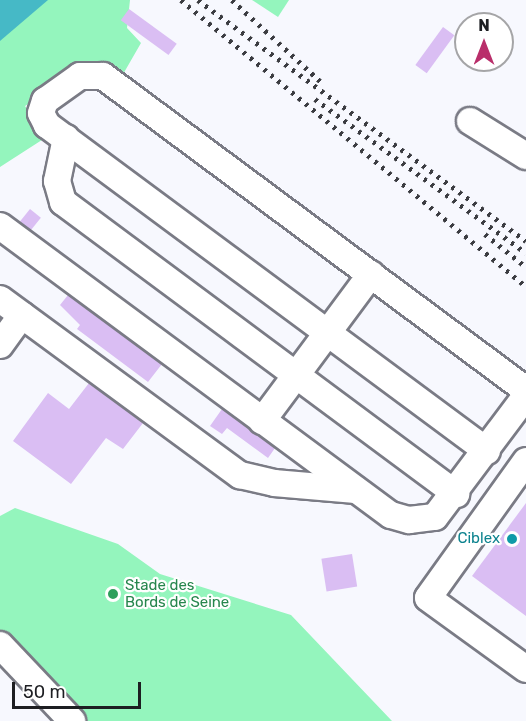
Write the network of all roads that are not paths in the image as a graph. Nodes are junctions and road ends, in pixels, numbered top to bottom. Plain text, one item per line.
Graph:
1 (470, 121) dead end
2 (66, 138) junction
3 (526, 156) edge
4 (0, 226) edge
5 (371, 274) junction
6 (0, 299) edge
7 (22, 315) junction
8 (327, 333) junction
9 (0, 345) edge
10 (296, 375) junction
11 (526, 390) edge
12 (526, 396) edge
13 (262, 421) junction
14 (487, 451) junction
15 (526, 461) edge
16 (356, 490) junction
17 (456, 494) junction
18 (0, 645) edge
19 (526, 669) edge
20 (72, 721) edge

1 - 3 street
2 - 5 street
2 - 8 street
2 - 10 street
4 - 13 street
5 - 8 street
5 - 11 street
6 - 7 street
7 - 9 street
7 - 16 street
8 - 10 street
8 - 14 street
10 - 13 street
10 - 17 street
12 - 14 street
13 - 16 street
14 - 17 street
15 - 19 street
16 - 17 street
18 - 20 street

